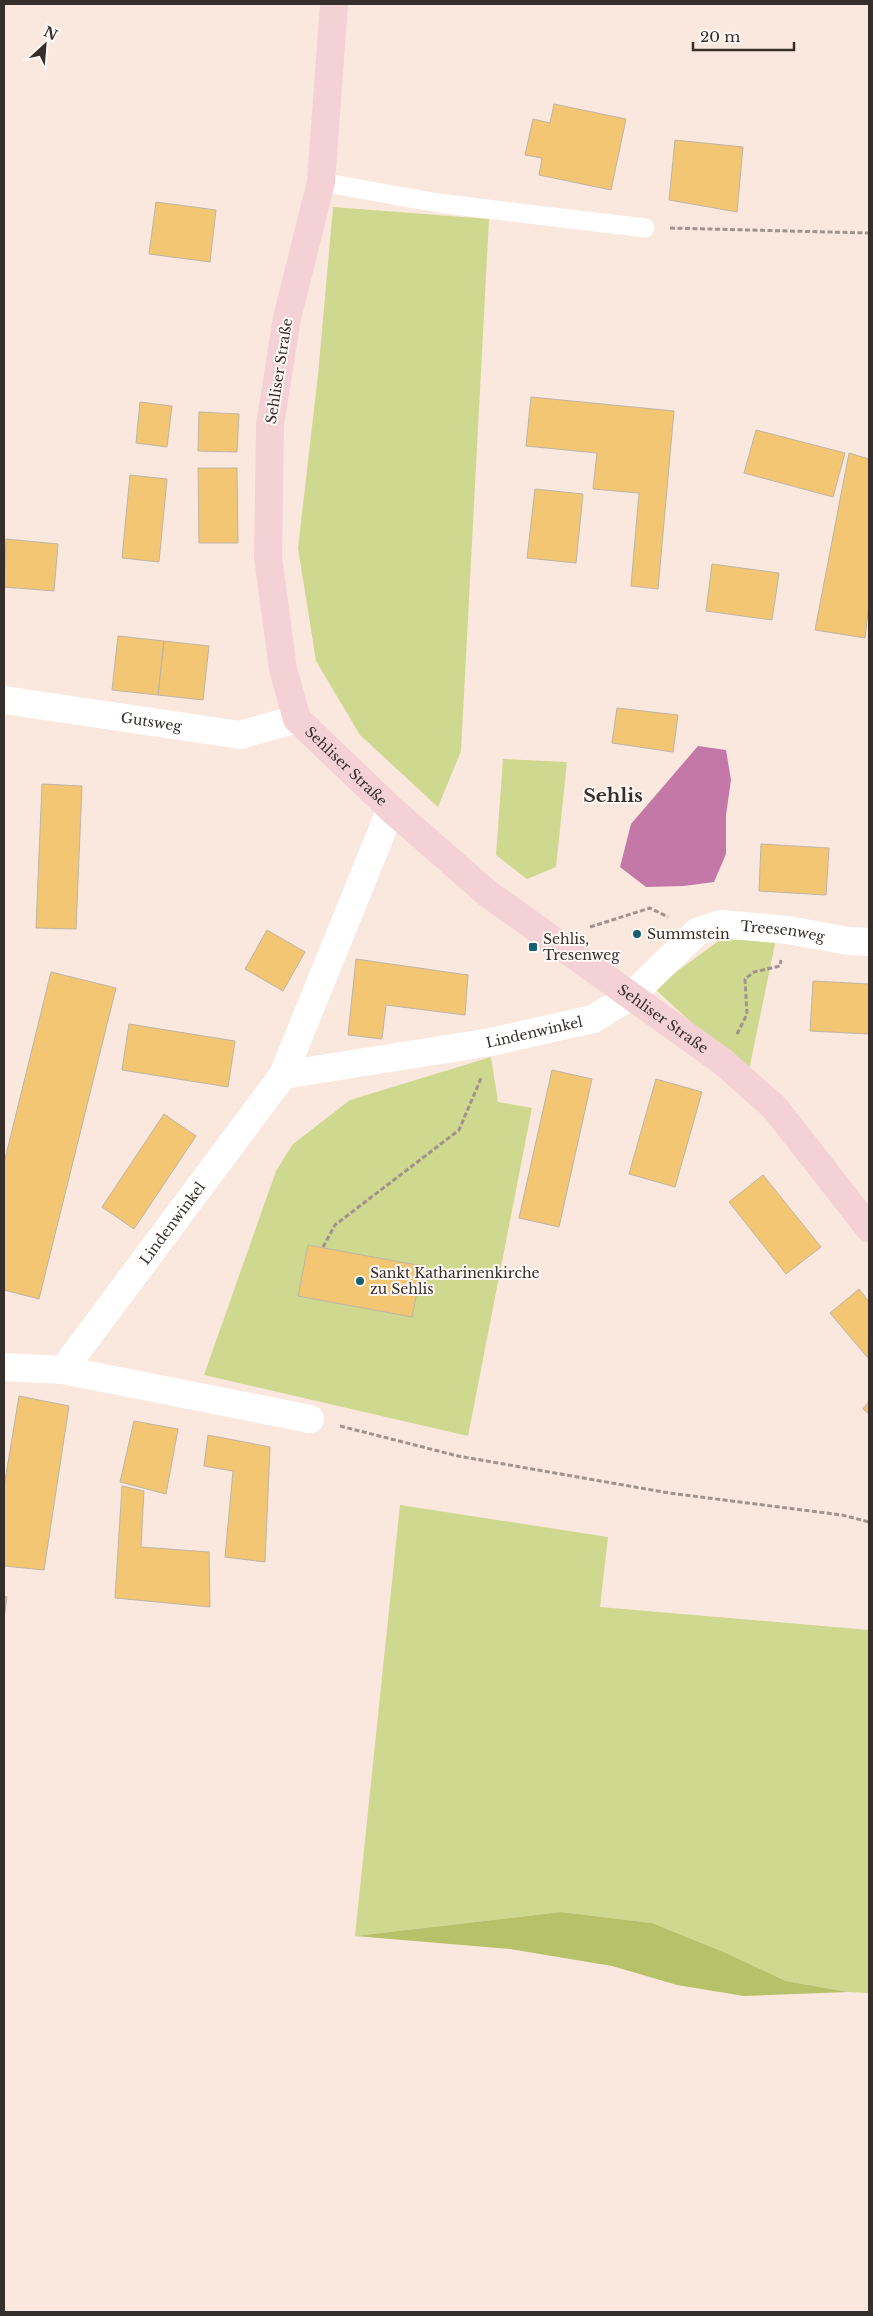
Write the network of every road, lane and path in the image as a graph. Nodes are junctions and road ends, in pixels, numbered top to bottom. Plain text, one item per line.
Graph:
1 (334, 4) edge
2 (321, 182) junction
3 (644, 228) joint
4 (869, 233) edge
5 (4, 700) edge
6 (297, 719) junction
7 (391, 809) junction
8 (788, 930) junction
9 (697, 932) junction
10 (553, 939) junction
11 (869, 942) edge
12 (632, 995) junction
13 (491, 1042) junction
14 (722, 1061) junction
15 (283, 1075) junction
16 (869, 1228) edge
17 (323, 1247) dead end
18 (4, 1367) edge
19 (63, 1370) junction
20 (310, 1419) joint
21 (869, 1522) edge

1 - 2 street, Sehliser Straße
2 - 3 lane
2 - 6 street, Sehliser Straße
3 - 4 path
5 - 6 street, Gutsweg
6 - 7 street, Sehliser Straße
7 - 10 street, Sehliser Straße
7 - 15 street, Lindenwinkel
8 - 9 street, Treesenweg
8 - 11 street, Treesenweg
8 - 14 path
9 - 10 path
9 - 12 street, Treesenweg
10 - 12 street, Sehliser Straße
12 - 13 street, Lindenwinkel
12 - 14 street, Sehliser Straße
13 - 15 street, Lindenwinkel
13 - 17 path
14 - 16 street, Sehliser Straße
15 - 19 street, Lindenwinkel
18 - 19 street
19 - 20 street
20 - 21 path

